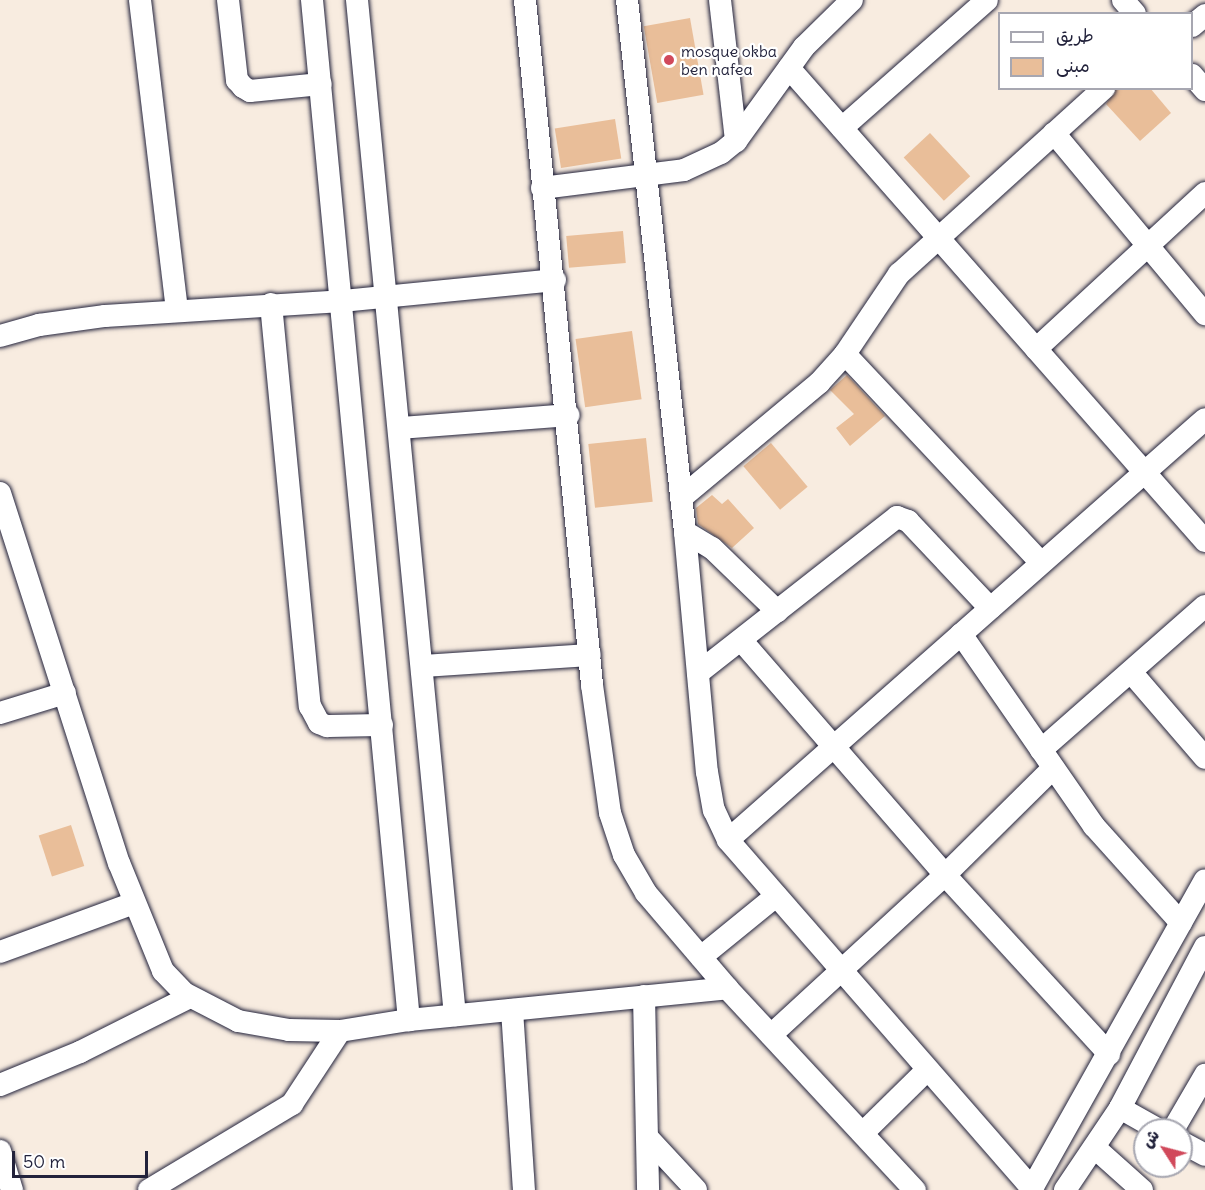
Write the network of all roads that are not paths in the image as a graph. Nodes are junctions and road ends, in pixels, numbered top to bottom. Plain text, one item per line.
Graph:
1 (140, 0) edge
2 (228, 0) edge
3 (312, 0) edge
4 (357, 0) edge
5 (525, 0) edge
6 (627, 0) edge
7 (720, 0) edge
8 (852, 0) edge
9 (987, 0) edge
10 (1123, 0) edge
11 (1133, 12) edge
12 (1205, 15) edge
13 (1193, 24) edge
14 (789, 68) junction
15 (1193, 77) edge
16 (321, 84) junction
17 (1102, 90) edge
18 (1205, 90) edge
19 (842, 129) junction
20 (1054, 133) junction
21 (736, 141) junction
22 (647, 176) junction
23 (542, 188) junction
24 (1205, 194) edge
25 (939, 238) junction
26 (1146, 248) junction
27 (555, 280) junction
28 (388, 296) junction
29 (342, 300) junction
30 (271, 304) junction
31 (177, 311) junction
32 (1205, 314) edge
33 (0, 336) edge
34 (1036, 349) junction
35 (845, 354) junction
36 (569, 415) junction
37 (1205, 419) edge
38 (400, 428) junction
39 (1144, 472) junction
40 (0, 493) edge
41 (681, 498) junction
42 (685, 532) junction
43 (1205, 541) edge
44 (1040, 562) junction
45 (1205, 606) edge
46 (990, 608) junction
47 (777, 611) junction
48 (961, 633) junction
49 (741, 640) junction
50 (590, 655) junction
51 (423, 666) junction
52 (1131, 672) junction
53 (698, 673) junction
54 (65, 693) junction
55 (0, 714) edge
56 (382, 725) junction
57 (834, 745) junction
58 (1205, 758) edge
59 (1047, 759) junction
60 (728, 840) junction
61 (945, 875) junction
62 (1205, 880) edge
63 (776, 896) junction
64 (134, 903) junction
65 (1181, 923) junction
66 (1205, 947) edge
67 (0, 952) edge
68 (701, 957) junction
69 (840, 969) junction
70 (727, 988) junction
71 (644, 996) junction
72 (190, 997) junction
73 (512, 1010) junction
74 (455, 1015) junction
75 (409, 1020) junction
76 (340, 1031) junction
77 (771, 1035) junction
78 (1109, 1054) junction
79 (927, 1070) junction
80 (1205, 1075) edge
81 (0, 1085) edge
82 (1120, 1108) junction
83 (1138, 1118) edge
84 (1180, 1118) edge
85 (863, 1133) junction
86 (647, 1137) junction
87 (1095, 1148) junction
88 (0, 1151) edge
89 (1032, 1189) edge
90 (12, 1190) edge
91 (149, 1190) edge
92 (524, 1190) edge
93 (648, 1190) edge
94 (696, 1190) edge
95 (915, 1190) edge
96 (1065, 1190) edge
97 (1142, 1190) edge

1 - 31 street
2 - 16 street
3 - 16 street
4 - 28 street
5 - 23 street
6 - 22 street
7 - 21 street
8 - 14 street
9 - 19 street
10 - 11 street
12 - 13 street
14 - 19 street
14 - 21 street
15 - 18 street
16 - 29 street
17 - 20 street
19 - 25 street
20 - 25 street
20 - 26 street
21 - 22 street
22 - 23 street
22 - 41 street
23 - 27 street
24 - 26 street
25 - 34 street
25 - 35 street
26 - 32 street
26 - 34 street
27 - 28 street
27 - 36 street
28 - 29 street
28 - 38 street
29 - 30 street
29 - 56 street
30 - 31 street
30 - 56 street
31 - 33 street
34 - 39 street
35 - 41 street
35 - 44 street
36 - 38 street
36 - 50 street
37 - 39 street
38 - 51 street
39 - 43 street
39 - 44 street
40 - 54 street
41 - 42 street
42 - 47 street
42 - 53 street
44 - 46 street
45 - 52 street
46 - 47 street
46 - 48 street
47 - 49 street
48 - 57 street
48 - 59 street
49 - 53 street
49 - 57 street
50 - 51 street
50 - 68 street
51 - 74 street
52 - 58 street
52 - 59 street
53 - 60 street
54 - 55 street
54 - 64 street
56 - 75 street
57 - 60 street
57 - 61 street
59 - 61 street
59 - 65 street
60 - 63 street
61 - 69 street
61 - 78 street
62 - 65 street
63 - 68 street
63 - 69 street
64 - 67 street
64 - 72 street
65 - 78 street
66 - 82 street
68 - 70 street
69 - 77 street
69 - 79 street
70 - 71 street
70 - 77 street
71 - 73 street
71 - 86 street
72 - 76 street
72 - 81 street
73 - 74 street
73 - 92 street
74 - 75 street
75 - 76 street
76 - 91 street
77 - 85 street
78 - 89 street
79 - 85 street
79 - 89 street
80 - 84 street
82 - 83 street
82 - 87 street
85 - 95 street
86 - 93 street
86 - 94 street
87 - 96 street
87 - 97 street
88 - 90 street

